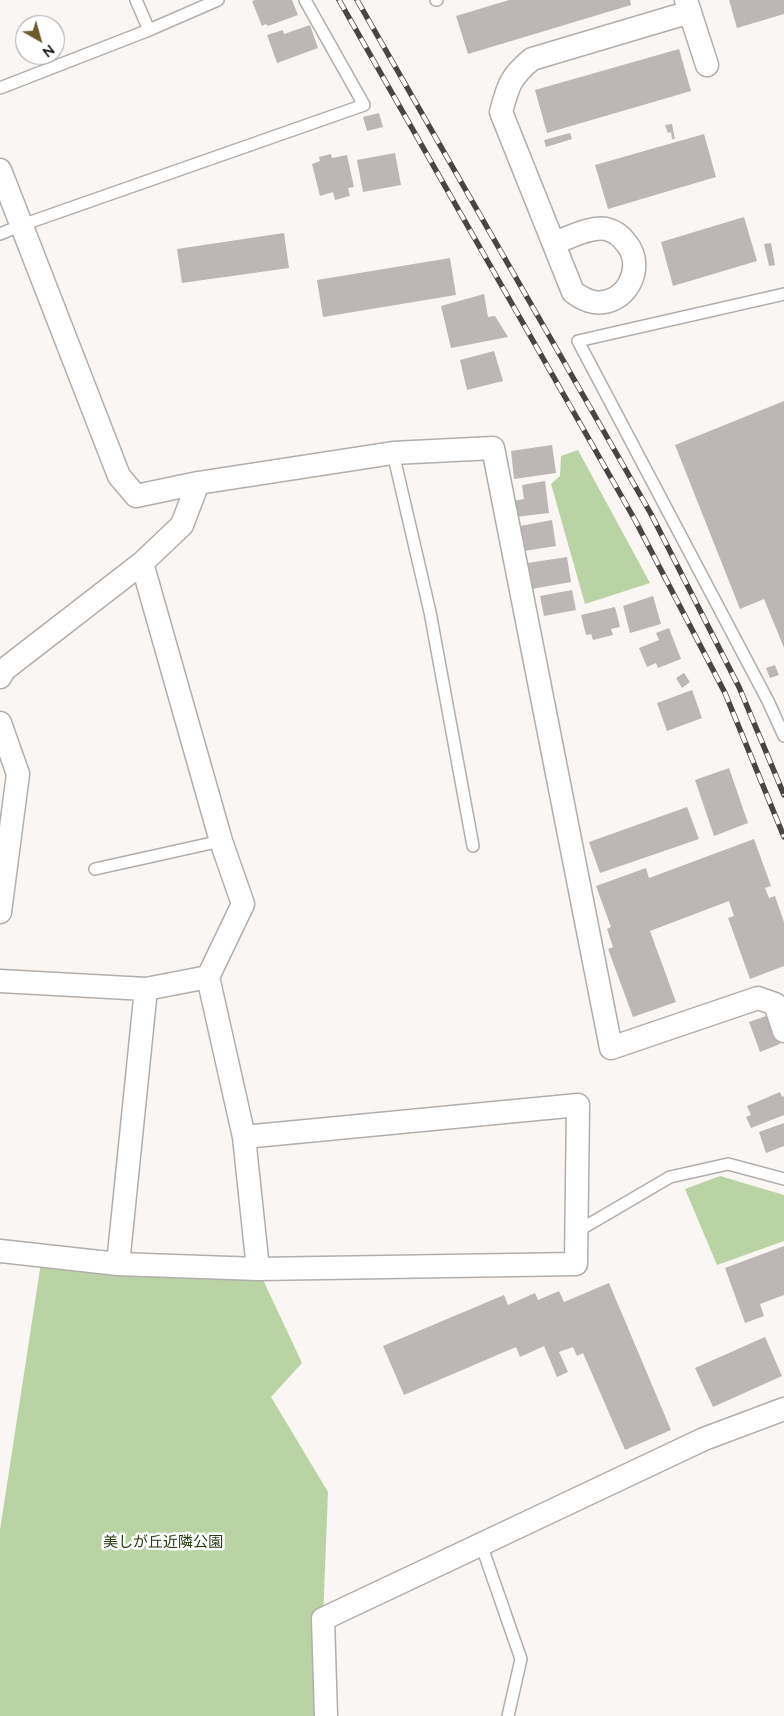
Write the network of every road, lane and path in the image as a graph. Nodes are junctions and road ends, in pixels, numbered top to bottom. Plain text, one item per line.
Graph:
1 (136, 0) edge
2 (218, 0) edge
3 (305, 0) edge
4 (688, 6) edge
5 (150, 30) junction
6 (707, 65) dead end
7 (0, 88) edge
8 (0, 170) edge
9 (22, 225) junction
10 (0, 234) edge
11 (554, 243) dead end
12 (784, 294) edge
13 (393, 453) junction
14 (198, 483) junction
15 (142, 563) junction
16 (0, 676) edge
17 (0, 723) edge
18 (784, 736) edge
19 (222, 841) junction
20 (473, 846) dead end
21 (96, 869) dead end
22 (0, 912) edge
23 (208, 977) junction
24 (0, 981) edge
25 (146, 989) junction
26 (784, 1031) edge
27 (244, 1137) junction
28 (784, 1179) edge
29 (576, 1232) junction
30 (0, 1251) edge
31 (118, 1264) junction
32 (258, 1269) junction
33 (784, 1409) edge
34 (481, 1544) junction
35 (326, 1716) edge
36 (508, 1716) edge

1 - 5 lane
2 - 5 lane
3 - 9 lane
4 - 6 street
4 - 11 street
5 - 7 lane
8 - 9 street
9 - 10 lane
9 - 14 street
12 - 18 lane
13 - 14 street
13 - 20 lane
13 - 26 street
14 - 15 street
15 - 16 street
15 - 19 street
17 - 22 street
19 - 21 lane
19 - 23 street
23 - 25 street
23 - 27 street
24 - 25 street
25 - 31 street
27 - 29 street
27 - 32 street
28 - 29 lane
29 - 32 street
30 - 31 street
31 - 32 street
33 - 34 street
34 - 35 street
34 - 36 lane

